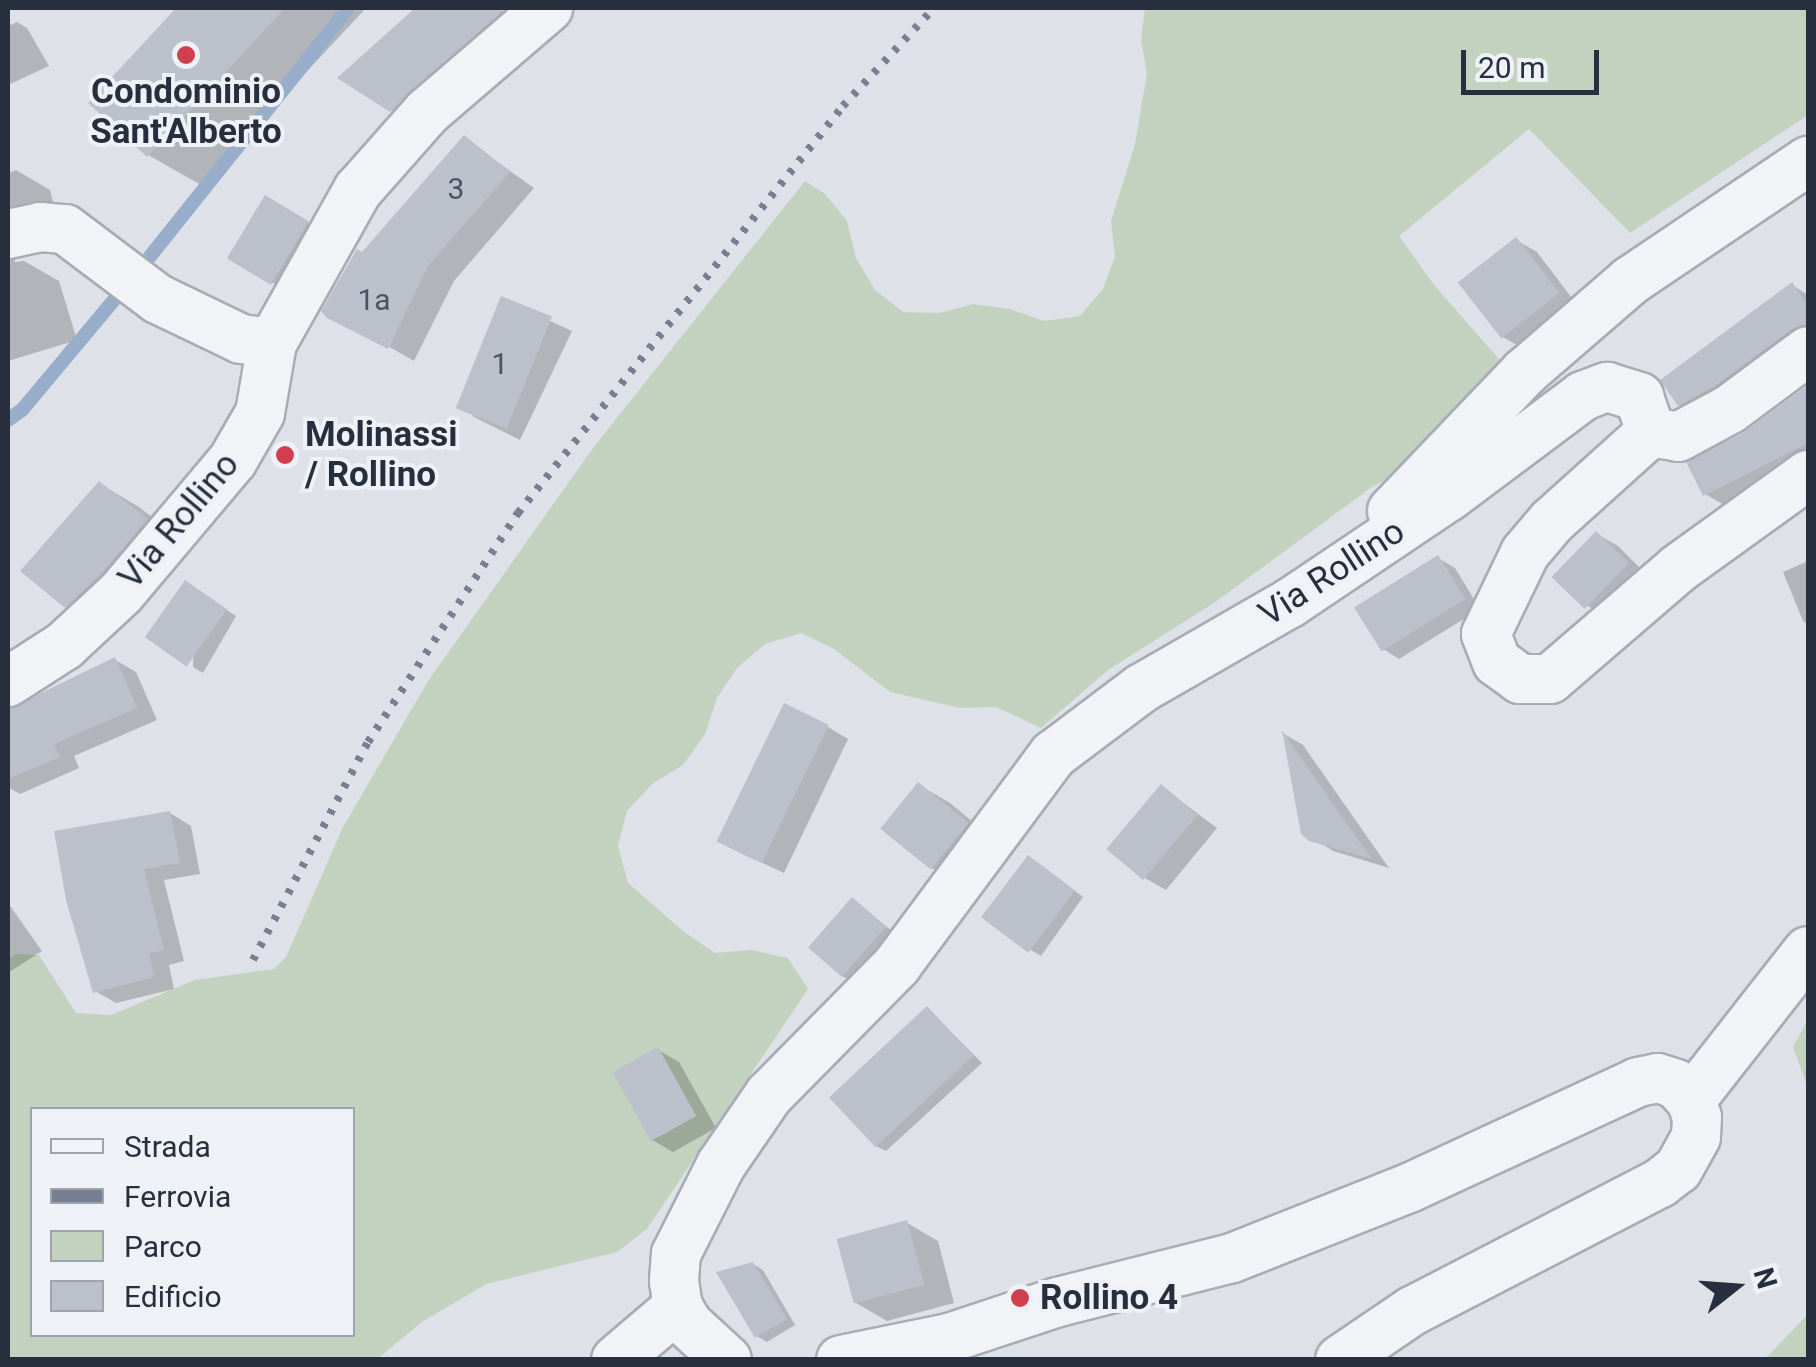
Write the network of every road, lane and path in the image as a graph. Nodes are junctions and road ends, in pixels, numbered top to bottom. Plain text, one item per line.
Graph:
1 (548, 8) edge
2 (1808, 161) edge
3 (8, 234) edge
4 (257, 341) junction
5 (1808, 351) edge
6 (1651, 432) junction
7 (1808, 475) edge
8 (1372, 548) junction
9 (8, 682) edge
10 (1808, 951) edge
11 (1691, 1100) junction
12 (678, 1306) junction
13 (616, 1360) edge
14 (727, 1360) edge
15 (840, 1360) edge
16 (1340, 1360) edge

1 - 4 street, Via Rollino
2 - 8 street
3 - 4 street
4 - 9 street, Via Rollino
5 - 6 street
6 - 7 street
6 - 8 street, Via Rollino
8 - 12 street, Via Rollino
10 - 11 street
11 - 15 street
11 - 16 street
12 - 13 street
12 - 14 street

